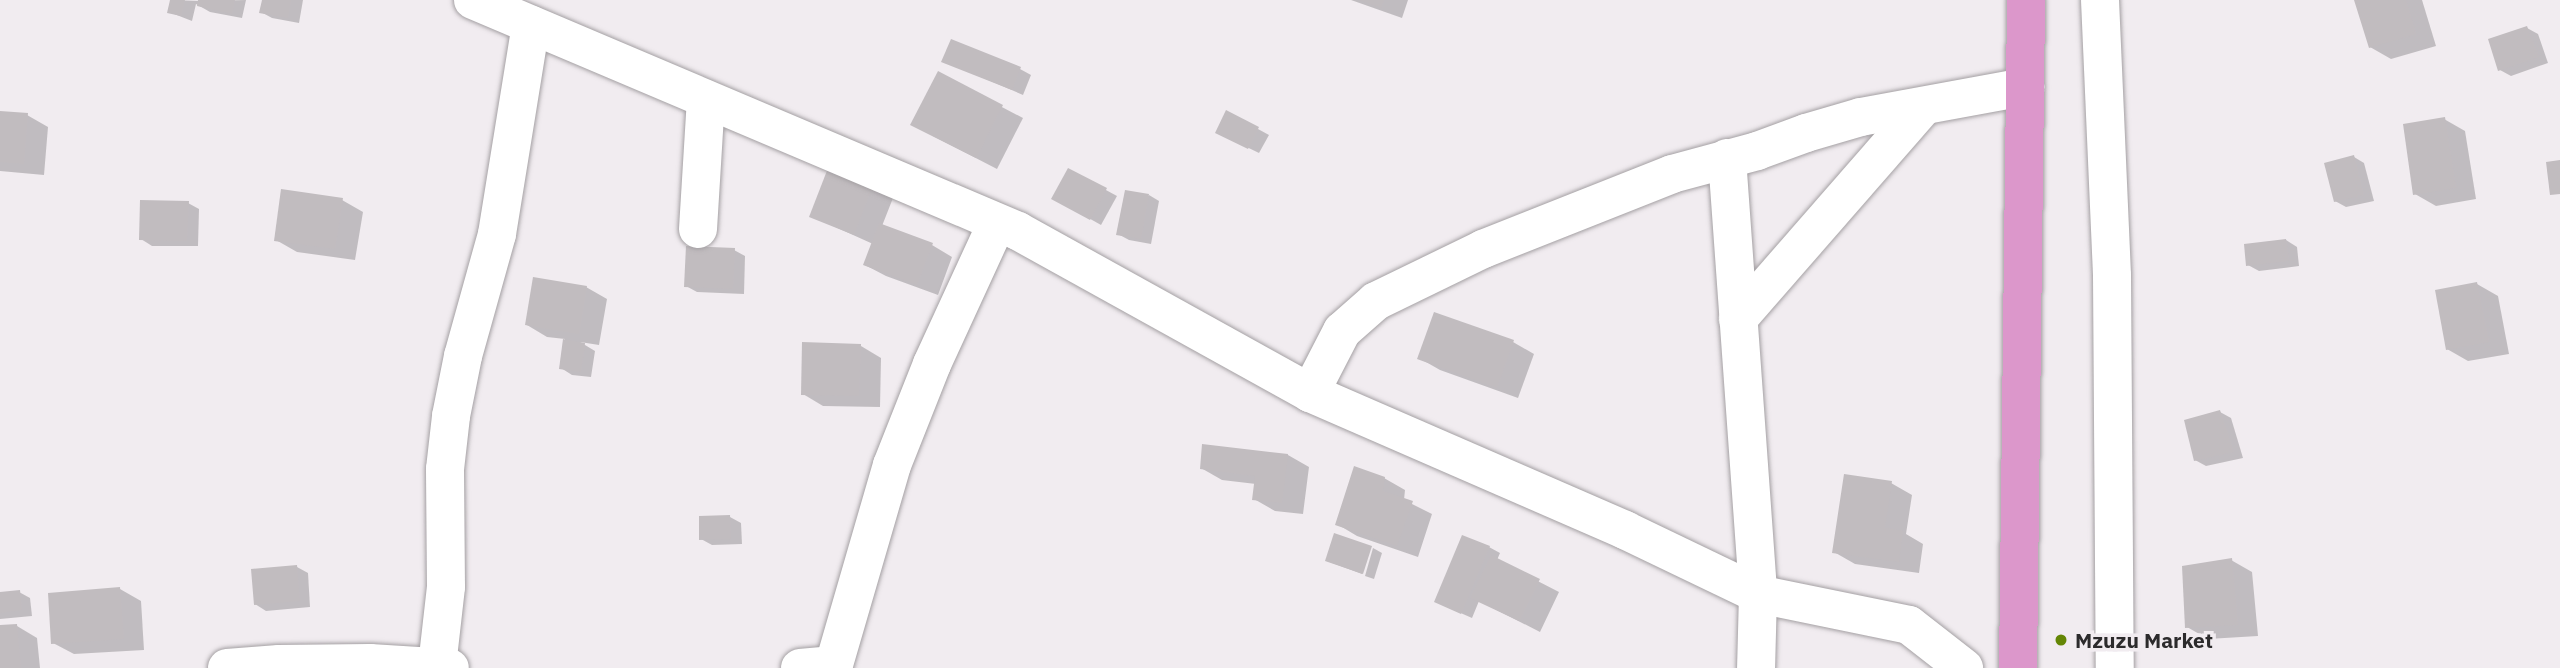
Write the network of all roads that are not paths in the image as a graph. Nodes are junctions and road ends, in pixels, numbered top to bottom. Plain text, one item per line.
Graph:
1 (473, 0) edge
2 (2026, 0) edge
3 (2100, 0) edge
4 (531, 25) junction
5 (2025, 87) junction
6 (706, 99) junction
7 (1923, 107) junction
8 (1727, 158) junction
9 (997, 223) junction
10 (698, 229) dead end
11 (1738, 319) junction
12 (1310, 393) junction
13 (1758, 594) junction
14 (444, 667) edge
15 (822, 667) edge
16 (228, 668) edge
17 (1756, 668) edge
18 (1964, 668) edge
19 (2018, 668) edge
20 (2115, 668) edge

1 - 4 street
2 - 5 highway
3 - 20 street
4 - 6 street
4 - 14 street
5 - 7 street
5 - 19 highway
6 - 9 street
6 - 10 street
7 - 8 street
7 - 11 street
8 - 11 street
8 - 12 street
9 - 12 street
9 - 15 street
11 - 13 street
12 - 13 street
13 - 17 street
13 - 18 street
14 - 16 street

